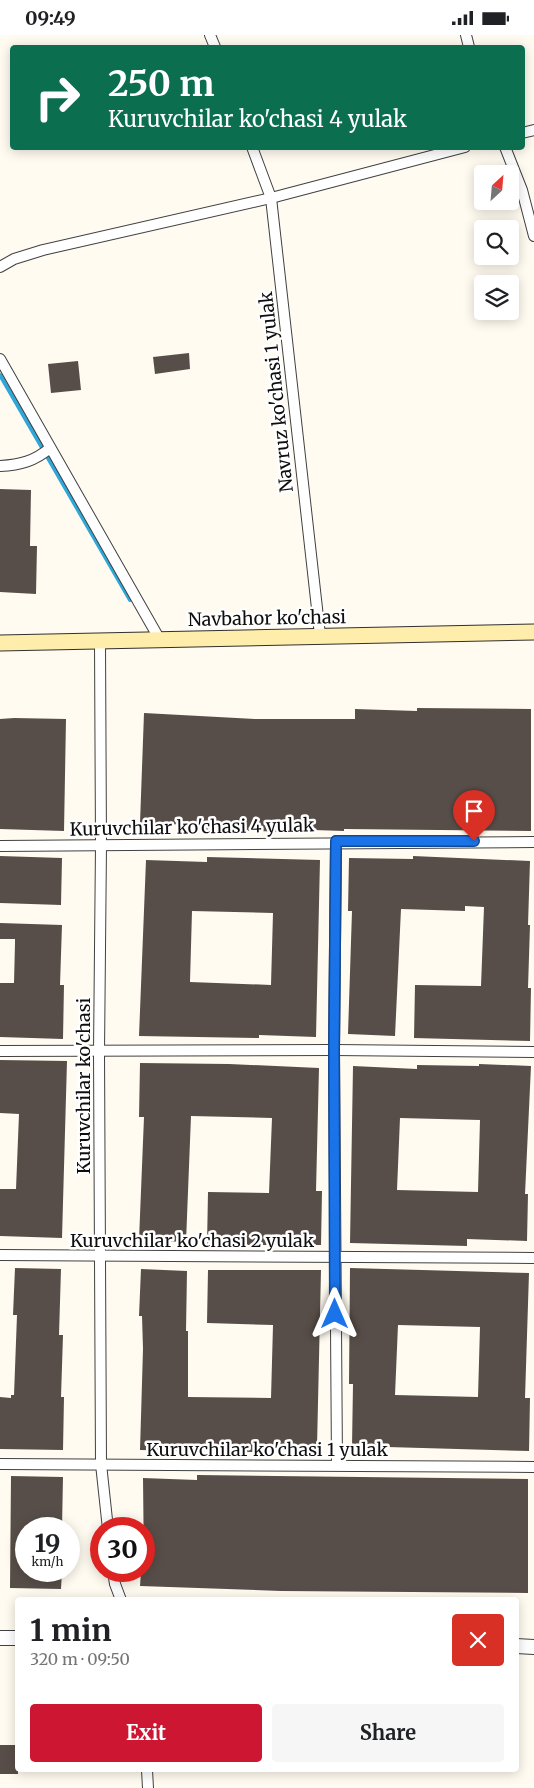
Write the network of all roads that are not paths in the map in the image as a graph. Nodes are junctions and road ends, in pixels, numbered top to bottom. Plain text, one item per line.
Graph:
1 (253, 150) edge
2 (454, 150) edge
3 (507, 150) edge
4 (270, 199) junction
5 (534, 236) edge
6 (0, 267) edge
7 (0, 359) edge
8 (48, 450) junction
9 (0, 466) edge
10 (534, 632) edge
11 (320, 635) junction
12 (160, 640) junction
13 (100, 642) junction
14 (0, 643) edge
15 (336, 841) junction
16 (534, 841) edge
17 (101, 845) junction
18 (0, 846) edge
19 (334, 1050) junction
20 (0, 1051) edge
21 (99, 1052) junction
22 (534, 1052) edge
23 (0, 1255) edge
24 (100, 1256) junction
25 (335, 1257) junction
26 (534, 1258) edge
27 (0, 1464) edge
28 (101, 1464) junction
29 (337, 1465) junction
30 (534, 1467) edge
31 (107, 1517) edge
32 (115, 1582) edge
33 (120, 1597) edge
34 (0, 1638) edge
35 (15, 1638) edge
36 (519, 1646) edge
37 (534, 1647) edge
38 (147, 1772) edge
39 (148, 1788) edge

1 - 4 street, Navruz ko'chasi 1 yulak
2 - 4 street
3 - 5 street
4 - 6 street
4 - 11 street, Navruz ko'chasi 1 yulak
7 - 8 street
8 - 9 street
8 - 12 street
10 - 11 main road, Navbahor ko'chasi
11 - 12 main road, Navbahor ko'chasi
12 - 13 main road, Navbahor ko'chasi
13 - 14 main road, Navbahor ko'chasi
13 - 17 street, Kuruvchilar ko'chasi
15 - 16 street, Kuruvchilar ko'chasi 4 yulak
15 - 17 street, Kuruvchilar ko'chasi 4 yulak
15 - 19 street
17 - 18 street, Kuruvchilar ko'chasi 4 yulak
17 - 21 street, Kuruvchilar ko'chasi
19 - 21 street
19 - 22 street
19 - 25 street
20 - 21 street
21 - 24 street, Kuruvchilar ko'chasi
23 - 24 street, Kuruvchilar ko'chasi 2 yulak
24 - 25 street, Kuruvchilar ko'chasi 2 yulak
24 - 28 street, Kuruvchilar ko'chasi
25 - 26 street, Kuruvchilar ko'chasi 2 yulak
25 - 29 street
27 - 28 street, Kuruvchilar ko'chasi 1 yulak
28 - 29 street, Kuruvchilar ko'chasi 1 yulak
28 - 31 street, Kuruvchilar ko'chasi
29 - 30 street, Kuruvchilar ko'chasi 1 yulak
32 - 33 street
34 - 35 street
36 - 37 street
38 - 39 street

